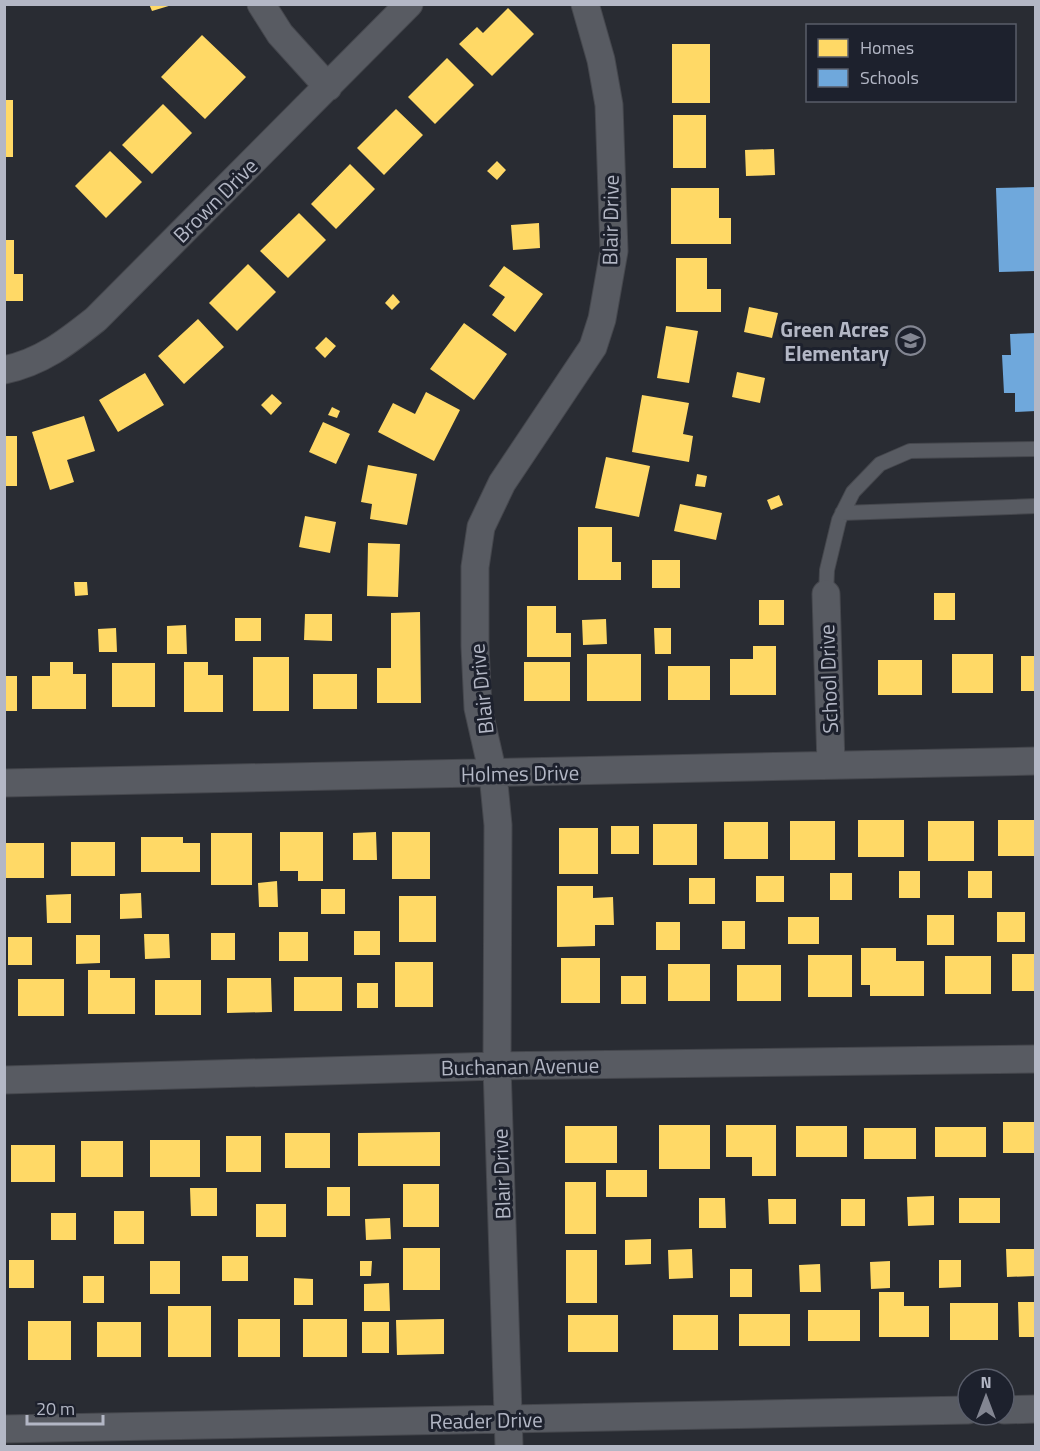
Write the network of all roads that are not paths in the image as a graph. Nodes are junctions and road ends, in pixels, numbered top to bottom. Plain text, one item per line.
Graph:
1 (261, 4) edge
2 (409, 4) edge
3 (585, 4) edge
4 (328, 87) junction
5 (4, 370) edge
6 (1035, 449) edge
7 (1035, 506) edge
8 (842, 513) junction
9 (826, 594) joint
10 (1035, 761) edge
11 (831, 765) junction
12 (493, 774) junction
13 (4, 783) edge
14 (1035, 1059) edge
15 (497, 1066) junction
16 (4, 1080) edge
17 (1035, 1409) edge
18 (956, 1410) edge
19 (1016, 1410) edge
20 (509, 1420) junction
21 (4, 1430) edge
22 (509, 1446) edge

1 - 4 street
2 - 4 street, Brown Drive
3 - 12 street, Blair Drive
4 - 5 street, Brown Drive
6 - 8 lane
7 - 8 lane
8 - 9 lane
9 - 11 street, School Drive
10 - 11 street, Holmes Drive
11 - 12 street, Holmes Drive
12 - 13 street, Holmes Drive
12 - 15 street, Blair Drive
14 - 15 street, Buchanan Avenue
15 - 16 street, Buchanan Avenue
15 - 20 street, Blair Drive
17 - 19 street
18 - 20 street, Reader Drive
20 - 21 street, Reader Drive
20 - 22 street, Blair Drive

